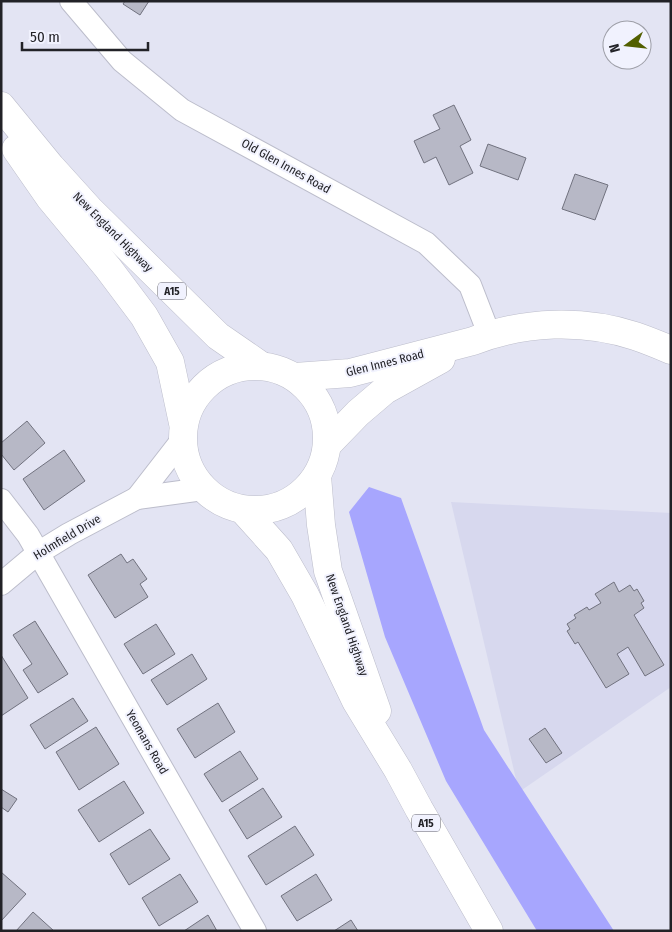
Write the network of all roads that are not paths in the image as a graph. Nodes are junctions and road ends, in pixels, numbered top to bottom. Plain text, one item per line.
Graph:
1 (71, 1) edge
2 (1, 106) edge
3 (1, 126) edge
4 (481, 337) junction
5 (671, 350) edge
6 (260, 365) junction
7 (296, 377) junction
8 (183, 432) junction
9 (328, 444) junction
10 (317, 476) junction
11 (203, 489) junction
12 (137, 498) junction
13 (1, 500) edge
14 (244, 510) junction
15 (38, 553) junction
16 (1, 584) edge
17 (398, 770) junction
18 (255, 931) edge
19 (489, 931) edge

1 - 4 street, Old Glen Innes Road
2 - 6 main road, New England Highway / A15
3 - 8 main road, New England Highway / A15
4 - 5 main road, Glen Innes Road
4 - 7 main road, Glen Innes Road
4 - 9 main road, Glen Innes Road
6 - 7 main road, A15
6 - 8 main road, A15
7 - 9 main road, A15
8 - 11 main road, A15
8 - 12 street, Holmfield Drive
9 - 10 main road, A15
10 - 14 main road, A15
10 - 17 main road, New England Highway / A15
11 - 12 street, Holmfield Drive
11 - 14 main road, A15
12 - 15 street, Holmfield Drive
13 - 15 street, Yeomans Road
14 - 17 main road, New England Highway / A15
15 - 16 street, Holmfield Drive
15 - 18 street, Yeomans Road
17 - 19 main road, New England Highway / A15

